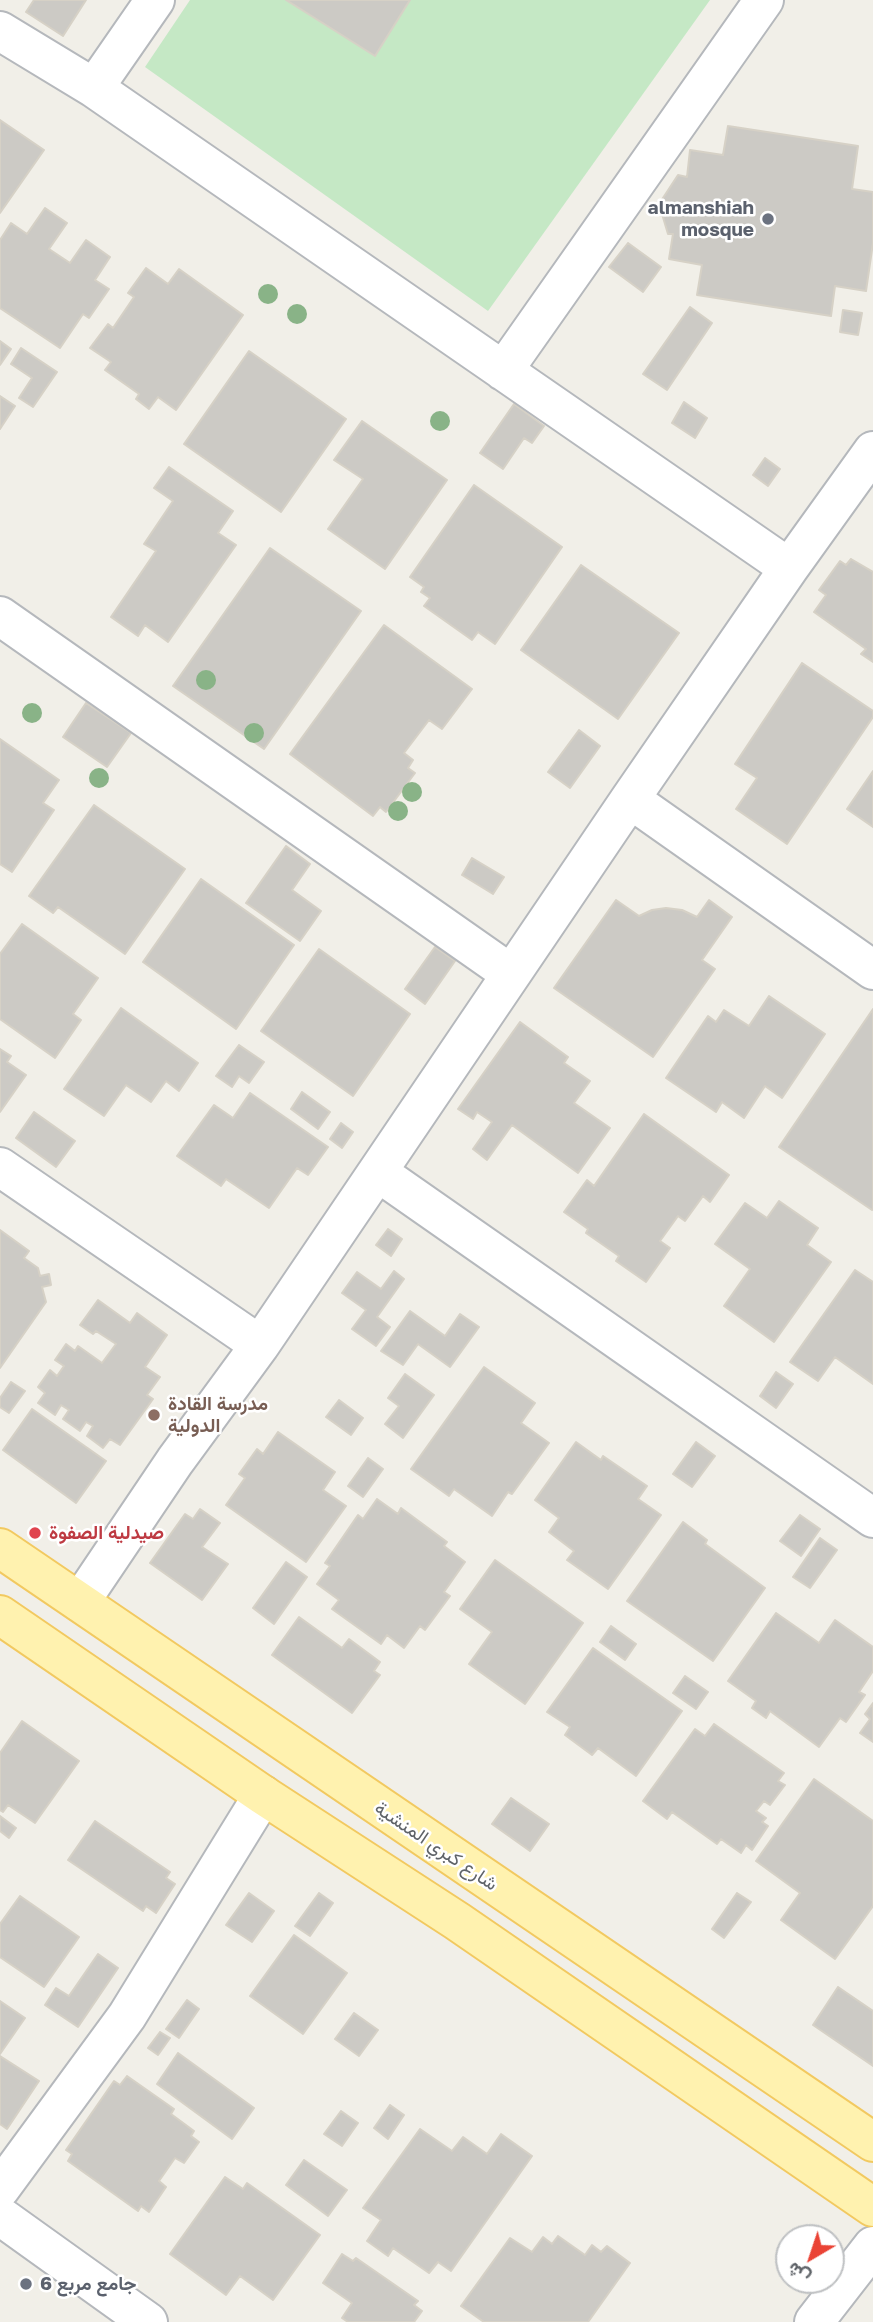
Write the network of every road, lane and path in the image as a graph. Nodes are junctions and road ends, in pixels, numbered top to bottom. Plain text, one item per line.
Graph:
1 (155, 0) edge
2 (764, 0) edge
3 (0, 32) edge
4 (94, 88) junction
5 (503, 370) junction
6 (873, 451) edge
7 (789, 568) junction
8 (0, 615) edge
9 (630, 799) junction
10 (873, 970) edge
11 (512, 974) junction
12 (0, 1167) edge
13 (379, 1173) junction
14 (260, 1345) junction
15 (873, 1518) edge
16 (0, 1548) edge
17 (80, 1602) junction
18 (0, 1615) edge
19 (262, 1795) junction
20 (873, 2143) edge
21 (0, 2189) edge
22 (873, 2207) edge
23 (0, 2216) edge
24 (873, 2246) edge
25 (148, 2322) edge
26 (814, 2322) edge

1 - 4 street
2 - 5 street
3 - 4 street
4 - 5 street
5 - 7 street
6 - 7 street
7 - 9 street
8 - 11 street
9 - 10 street
9 - 11 street
11 - 13 street
12 - 14 street
13 - 14 street
13 - 15 street
14 - 17 street
16 - 17 main road, شارع كبري المنشية
17 - 20 main road, شارع كبري المنشية
18 - 19 main road
19 - 21 street
19 - 22 main road
23 - 25 street
24 - 26 street

